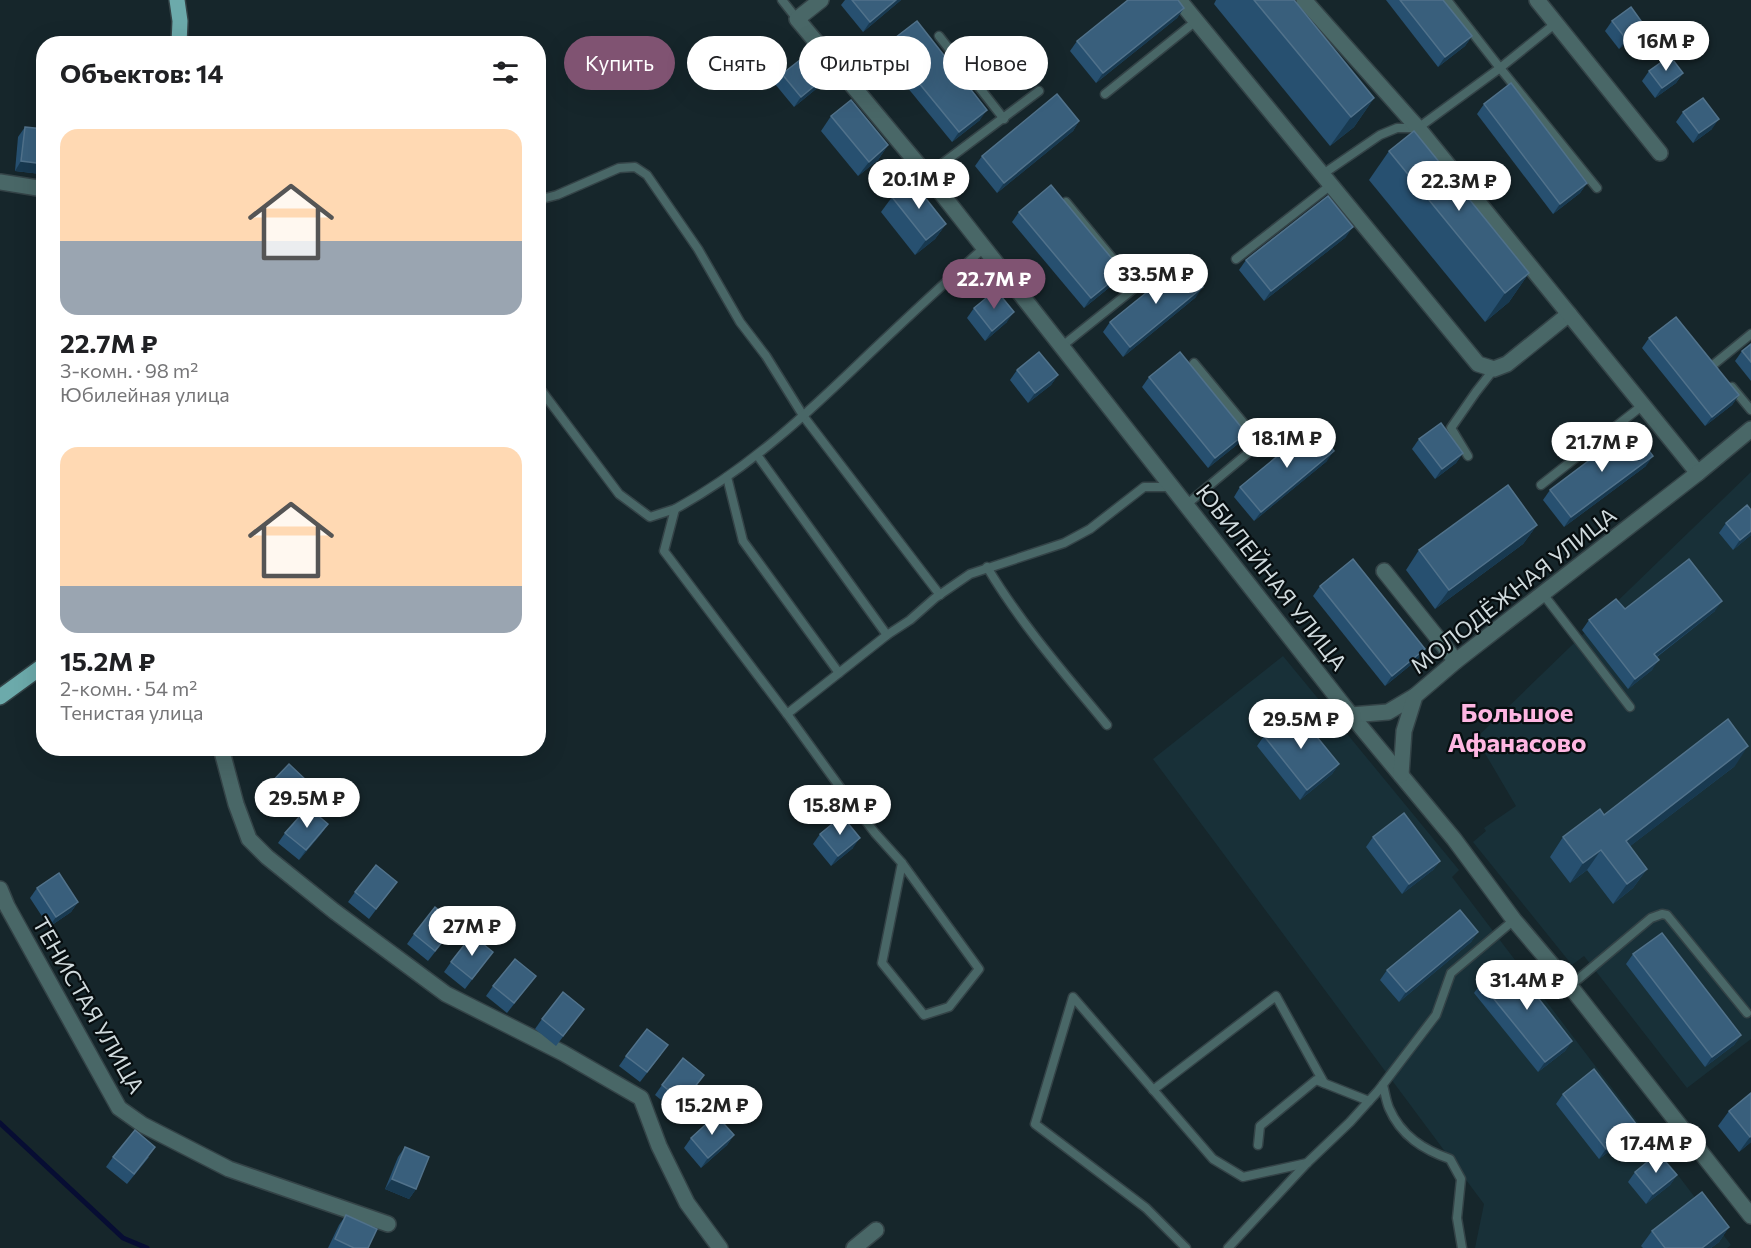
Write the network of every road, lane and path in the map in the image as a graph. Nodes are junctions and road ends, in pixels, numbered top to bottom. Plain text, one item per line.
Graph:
1 (177, 0) edge
2 (782, 0) edge
3 (821, 0) edge
4 (1179, 0) edge
5 (1304, 0) edge
6 (1447, 0) edge
7 (1537, 0) edge
8 (797, 19) junction
9 (1196, 21) junction
10 (1556, 23) junction
11 (179, 36) edge
12 (939, 36) dead end
13 (1500, 68) junction
14 (1040, 91) dead end
15 (1105, 94) dead end
16 (1004, 119) junction
17 (1418, 128) junction
18 (1660, 153) dead end
19 (927, 175) junction
20 (1327, 179) junction
21 (0, 182) edge
22 (36, 188) edge
23 (1597, 188) dead end
24 (546, 198) edge
25 (1066, 202) edge
26 (984, 248) junction
27 (1236, 260) dead end
28 (1166, 262) dead end
29 (1136, 287) junction
30 (1569, 314) junction
31 (1751, 334) edge
32 (1061, 347) junction
33 (1706, 356) edge
34 (1194, 363) dead end
35 (1713, 364) junction
36 (1494, 369) junction
37 (1720, 374) edge
38 (1728, 383) edge
39 (546, 397) edge
40 (1643, 405) junction
41 (1751, 410) edge
42 (804, 417) junction
43 (1749, 435) edge
44 (757, 455) junction
45 (1468, 456) dead end
46 (1698, 473) junction
47 (727, 477) junction
48 (1541, 485) dead end
49 (1172, 487) junction
50 (1186, 505) junction
51 (675, 509) junction
52 (987, 567) junction
53 (1384, 572) dead end
54 (1543, 594) junction
55 (940, 595) junction
56 (887, 635) junction
57 (1456, 661) junction
58 (36, 671) edge
59 (839, 673) junction
60 (1415, 696) junction
61 (0, 697) edge
62 (1630, 707) dead end
63 (787, 714) junction
64 (1351, 715) junction
65 (1107, 725) dead end
66 (223, 756) edge
67 (1401, 775) junction
68 (902, 863) junction
69 (0, 889) edge
70 (1514, 920) junction
71 (1570, 986) junction
72 (1747, 1013) dead end
73 (1324, 1083) junction
74 (1383, 1085) junction
75 (1153, 1090) junction
76 (1369, 1101) junction
77 (1257, 1145) dead end
78 (1307, 1163) junction
79 (1751, 1216) edge
80 (388, 1224) dead end
81 (876, 1230) dead end
82 (720, 1248) edge
83 (854, 1248) edge
84 (1186, 1248) edge
85 (1228, 1248) edge
86 (1462, 1248) edge

1 - 11 main road
2 - 8 lane
3 - 8 street
4 - 9 street
5 - 17 street
6 - 13 lane
7 - 10 street
8 - 19 street, ЮБИЛЕЙНАЯ УЛИЦА
9 - 15 lane
9 - 20 street
10 - 13 lane
10 - 18 street
12 - 16 lane
13 - 17 lane
13 - 23 lane
14 - 16 lane
16 - 19 lane
17 - 20 lane
17 - 30 street
19 - 26 street, ЮБИЛЕЙНАЯ УЛИЦА
20 - 27 lane
20 - 36 street
21 - 22 street
24 - 42 lane
25 - 29 lane
26 - 32 street, ЮБИЛЕЙНАЯ УЛИЦА
26 - 42 lane
28 - 29 lane
29 - 32 lane
30 - 36 street
30 - 40 street
31 - 35 lane
32 - 49 street, ЮБИЛЕЙНАЯ УЛИЦА
33 - 35 lane
34 - 50 lane
35 - 37 lane
36 - 45 lane
38 - 41 lane
39 - 51 lane
40 - 46 street
40 - 48 lane
42 - 44 lane
42 - 55 lane
43 - 46 street, МОЛОДЁЖНАЯ УЛИЦА
44 - 47 lane
44 - 56 lane
46 - 54 street, МОЛОДЁЖНАЯ УЛИЦА
47 - 51 lane
47 - 59 lane
49 - 50 street, ЮБИЛЕЙНАЯ УЛИЦА
49 - 52 lane
50 - 64 street, ЮБИЛЕЙНАЯ УЛИЦА
51 - 63 lane
52 - 55 lane
52 - 65 lane
53 - 57 street
54 - 57 street, МОЛОДЁЖНАЯ УЛИЦА
54 - 62 lane
55 - 56 lane
56 - 59 lane
57 - 60 street, МОЛОДЁЖНАЯ УЛИЦА
58 - 61 main road
59 - 63 lane
60 - 64 street, МОЛОДЁЖНАЯ УЛИЦА
60 - 67 street, МОЛОДЁЖНАЯ УЛИЦА
63 - 68 lane
64 - 67 street, ЮБИЛЕЙНАЯ УЛИЦА
66 - 82 street
67 - 70 street, ЮБИЛЕЙНАЯ УЛИЦА
68 - 68 lane
69 - 80 street, ТЕНИСТАЯ УЛИЦА
70 - 71 street, ЮБИЛЕЙНАЯ УЛИЦА
70 - 74 lane
71 - 72 lane
71 - 79 street, ЮБИЛЕЙНАЯ УЛИЦА
73 - 75 lane
73 - 76 lane
73 - 77 lane
74 - 76 lane
74 - 86 lane
75 - 78 lane
75 - 84 lane
76 - 78 lane
78 - 85 lane
81 - 83 street

